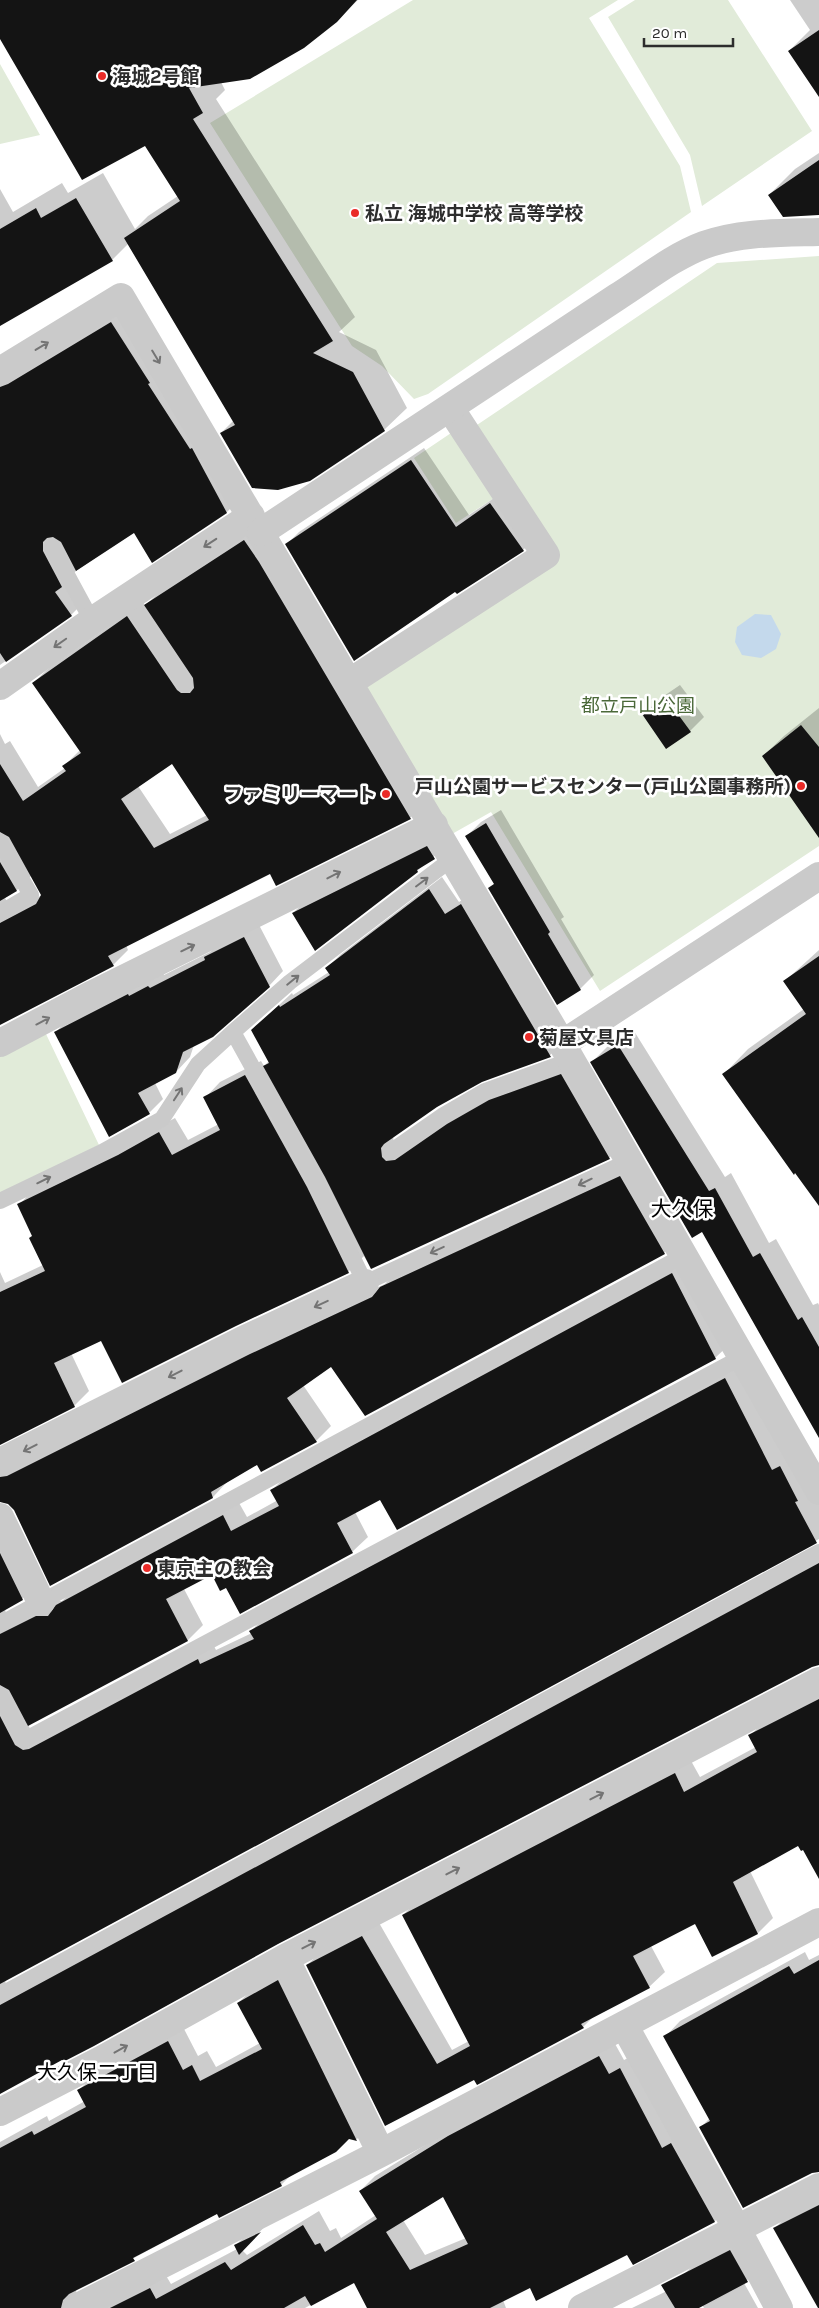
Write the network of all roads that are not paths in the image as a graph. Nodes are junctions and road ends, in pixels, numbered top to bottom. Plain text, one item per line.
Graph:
1 (819, 232) edge
2 (0, 371) edge
3 (450, 408) junction
4 (256, 524) junction
5 (52, 547) dead end
6 (127, 598) junction
7 (92, 621) junction
8 (350, 682) junction
9 (185, 684) dead end
10 (0, 686) edge
11 (434, 825) junction
12 (0, 842) edge
13 (453, 858) junction
14 (819, 876) edge
15 (0, 914) edge
16 (233, 1032) junction
17 (0, 1044) edge
18 (567, 1052) junction
19 (390, 1152) dead end
20 (629, 1161) junction
21 (0, 1201) edge
22 (685, 1255) junction
23 (365, 1283) junction
24 (742, 1357) junction
25 (0, 1462) edge
26 (819, 1491) edge
27 (0, 1517) edge
28 (819, 1552) edge
29 (42, 1602) junction
30 (0, 1624) edge
31 (819, 1681) edge
32 (0, 1695) edge
33 (819, 1922) edge
34 (285, 1958) junction
35 (0, 1995) edge
36 (624, 2025) junction
37 (0, 2112) edge
38 (381, 2153) junction
39 (819, 2187) edge
40 (738, 2229) junction
41 (76, 2308) edge
42 (582, 2308) edge
43 (779, 2308) edge

1 - 3 street
2 -> 4 street
3 - 4 street
3 - 8 street
4 -> 6 street
4 - 8 street
5 - 7 lane
6 - 7 street
6 - 9 lane
7 -> 10 street
8 - 11 street
11 - 13 street
17 -> 11 street
12 - 15 lane
16 -> 13 lane
13 - 18 street
14 - 18 street
21 -> 16 lane
16 - 23 lane
18 - 19 lane
18 - 20 street
20 - 22 street
20 -> 23 lane
22 - 24 street
22 - 29 lane
23 -> 25 street
24 - 26 street
24 - 32 lane
27 - 29 street
28 - 35 lane
29 - 30 lane
34 -> 31 street
33 - 36 street
37 -> 34 street
34 - 38 street
36 - 38 street
36 - 40 street
38 - 41 street
39 - 40 street
40 - 42 street
40 - 43 street

